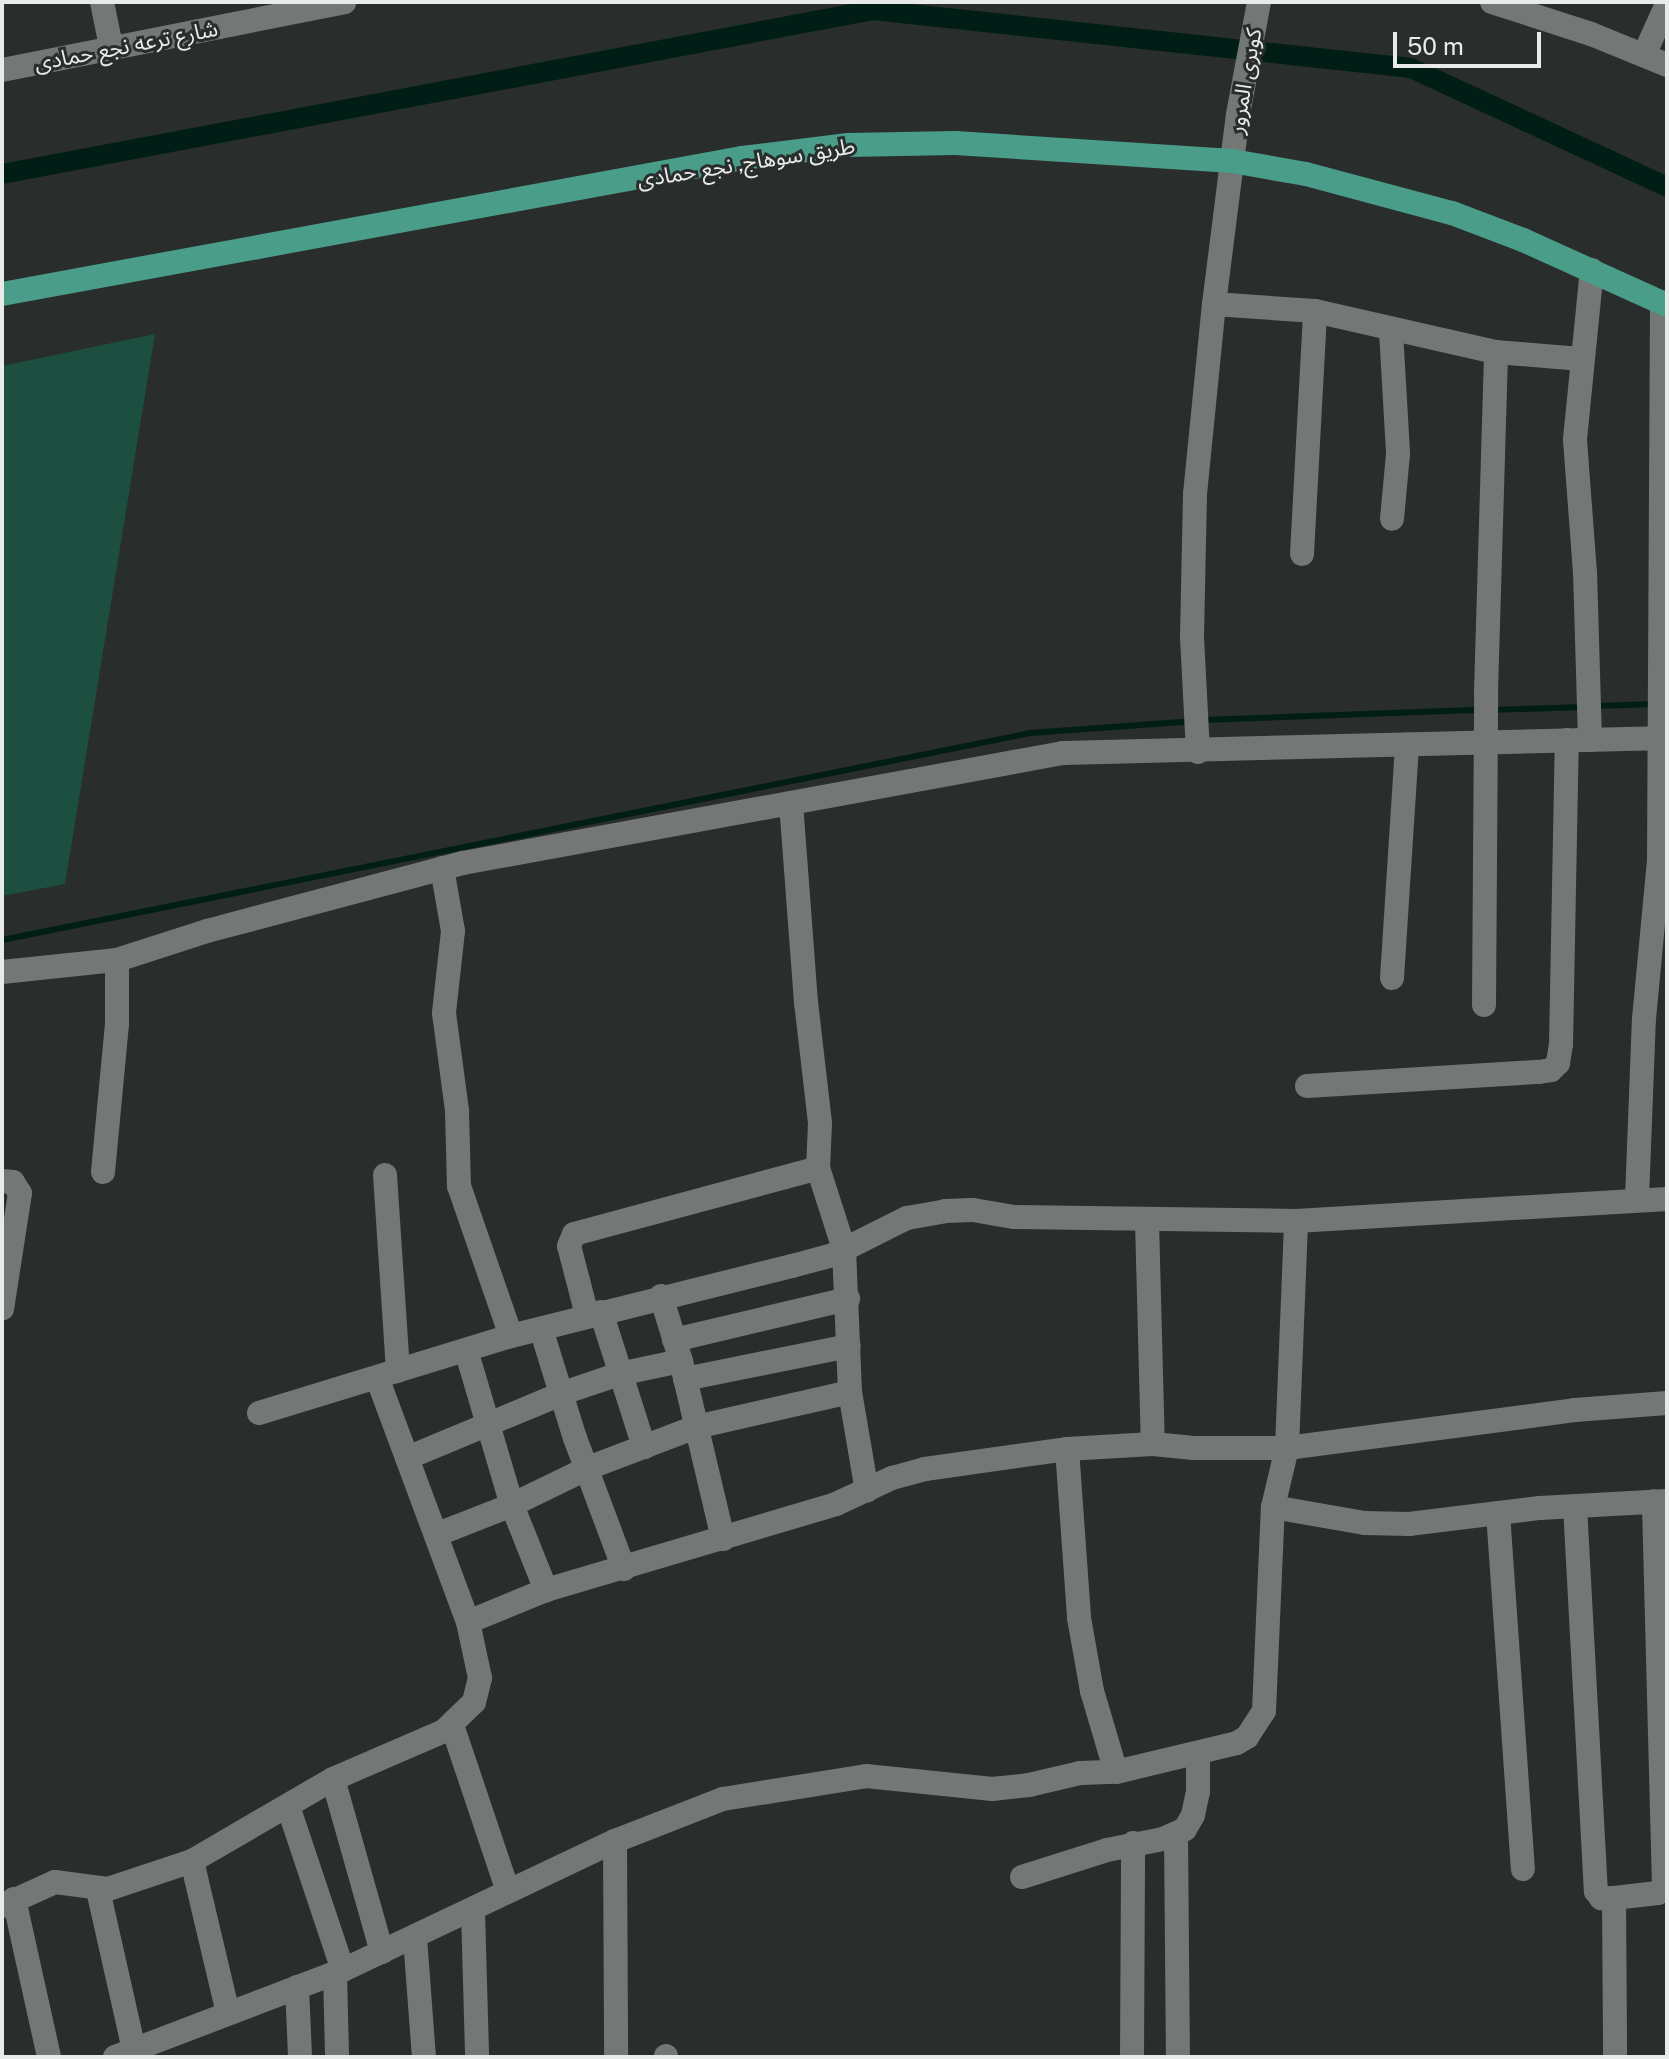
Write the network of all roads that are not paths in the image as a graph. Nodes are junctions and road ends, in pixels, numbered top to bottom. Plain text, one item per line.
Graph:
1 (102, 2) edge
2 (344, 2) edge
3 (1259, 2) edge
4 (1492, 2) edge
5 (1667, 4) edge
6 (1543, 10) edge
7 (241, 12) edge
8 (112, 51) junction
9 (1644, 55) junction
10 (1667, 65) edge
11 (2, 70) edge
12 (1232, 161) junction
13 (1592, 270) junction
14 (2, 294) edge
15 (1214, 304) junction
16 (1665, 304) edge
17 (1315, 311) junction
18 (1391, 331) junction
19 (1496, 352) junction
20 (1581, 359) junction
21 (1392, 519) dead end
22 (1302, 554) dead end
23 (1664, 739) edge
24 (1578, 740) junction
25 (1488, 743) junction
26 (1407, 744) junction
27 (1198, 752) junction
28 (791, 803) junction
29 (442, 868) junction
30 (1661, 923) edge
31 (117, 960) junction
32 (2, 972) edge
33 (1392, 978) dead end
34 (1657, 978) edge
35 (1484, 1005) dead end
36 (1307, 1086) dead end
37 (818, 1168) junction
38 (103, 1172) dead end
39 (385, 1175) dead end
40 (2, 1181) edge
41 (1637, 1199) junction
42 (1667, 1199) edge
43 (1147, 1221) junction
44 (1296, 1221) junction
45 (844, 1249) junction
46 (661, 1296) junction
47 (848, 1299) junction
48 (2, 1309) edge
49 (594, 1314) junction
50 (541, 1329) junction
51 (511, 1336) junction
52 (849, 1346) junction
53 (466, 1350) junction
54 (680, 1360) junction
55 (388, 1374) junction
56 (619, 1374) junction
57 (850, 1392) junction
58 (563, 1393) junction
59 (1667, 1403) edge
60 (259, 1413) dead end
61 (490, 1426) junction
62 (696, 1427) junction
63 (1153, 1444) junction
64 (644, 1447) junction
65 (1287, 1448) junction
66 (1067, 1449) junction
67 (407, 1458) junction
68 (588, 1468) junction
69 (867, 1491) junction
70 (1660, 1501) edge
71 (512, 1505) junction
72 (1575, 1506) junction
73 (1273, 1507) junction
74 (1498, 1513) junction
75 (438, 1534) junction
76 (723, 1539) junction
77 (624, 1569) junction
78 (546, 1590) junction
79 (468, 1622) junction
80 (452, 1725) junction
81 (1198, 1753) junction
82 (1116, 1772) junction
83 (333, 1779) junction
84 (288, 1806) junction
85 (1176, 1834) junction
86 (615, 1841) junction
87 (1133, 1843) junction
88 (192, 1861) junction
89 (1523, 1869) dead end
90 (1022, 1877) dead end
91 (98, 1890) junction
92 (508, 1891) junction
93 (1614, 1898) junction
94 (8, 1902) edge
95 (473, 1910) junction
96 (415, 1938) junction
97 (382, 1952) junction
98 (339, 1971) junction
99 (297, 1987) junction
100 (228, 2013) junction
101 (175, 2046) edge
102 (123, 2055) edge
103 (49, 2057) edge
104 (300, 2057) edge
105 (337, 2057) edge
106 (424, 2057) edge
107 (477, 2057) edge
108 (616, 2057) edge
109 (1132, 2057) edge
110 (1178, 2057) edge
111 (1615, 2057) edge

1 - 8 street
2 - 7 street, شارع ترعه نجع حمادى
3 - 12 street, كوبرى المرور
4 - 6 street
5 - 9 street
6 - 9 street
7 - 8 street, شارع ترعه نجع حمادى
8 - 11 street, شارع ترعه نجع حمادى
9 - 10 street
12 - 13 main road, طريق سوهاج, نجع حمادى
12 - 14 main road, طريق سوهاج, نجع حمادى
12 - 15 street, كوبرى المرور
13 - 16 main road, طريق سوهاج, نجع حمادى
13 - 20 street
15 - 17 street
15 - 27 street, كوبرى المرور
16 - 23 street
17 - 18 street
17 - 22 street
18 - 19 street
18 - 21 street
19 - 20 street
19 - 25 street
20 - 24 street
23 - 24 street
23 - 30 street
24 - 25 street
24 - 36 street
25 - 26 street
25 - 35 street
26 - 27 street
26 - 33 street
27 - 28 street
28 - 29 street
28 - 37 street
29 - 31 street
29 - 51 street
30 - 34 street
31 - 32 street
31 - 38 street
34 - 41 street
37 - 45 street
37 - 49 street
39 - 55 street
40 - 48 street
41 - 42 street
41 - 44 street
43 - 44 street
43 - 45 street
43 - 63 street
44 - 65 street
45 - 46 street
45 - 47 street
46 - 49 street
46 - 54 street
47 - 52 street
47 - 54 street
49 - 50 street
49 - 56 street
50 - 51 street
50 - 58 street
51 - 53 street
52 - 54 street
52 - 57 street
53 - 55 street
53 - 61 street
54 - 56 street
54 - 62 street
55 - 60 street
55 - 67 street
56 - 58 street
56 - 64 street
57 - 62 street
57 - 69 street
58 - 61 street
58 - 68 street
59 - 65 street
61 - 67 street
61 - 71 street
62 - 64 street
62 - 76 street
63 - 65 street
63 - 66 street
64 - 68 street
65 - 73 street
66 - 69 street
66 - 82 street
67 - 75 street
68 - 71 street
68 - 77 street
69 - 76 street
70 - 72 street
70 - 93 street
71 - 75 street
71 - 78 street
72 - 74 street
72 - 93 street
73 - 74 street
73 - 81 street
74 - 89 street
75 - 79 street
76 - 77 street
77 - 78 street
78 - 79 street
79 - 80 street
80 - 83 street
80 - 92 street
81 - 82 street
81 - 85 street
82 - 86 street
83 - 84 street
83 - 97 street
84 - 88 street
84 - 98 street
85 - 87 street
85 - 110 street
86 - 92 street
86 - 108 street
87 - 90 street
87 - 109 street
88 - 91 street
88 - 100 street
91 - 94 street
91 - 102 street
92 - 95 street
93 - 111 street
94 - 103 street
95 - 96 street
95 - 107 street
96 - 97 street
96 - 106 street
97 - 98 street
98 - 99 street
98 - 105 street
99 - 100 street
99 - 104 street
100 - 101 street
101 - 102 street

